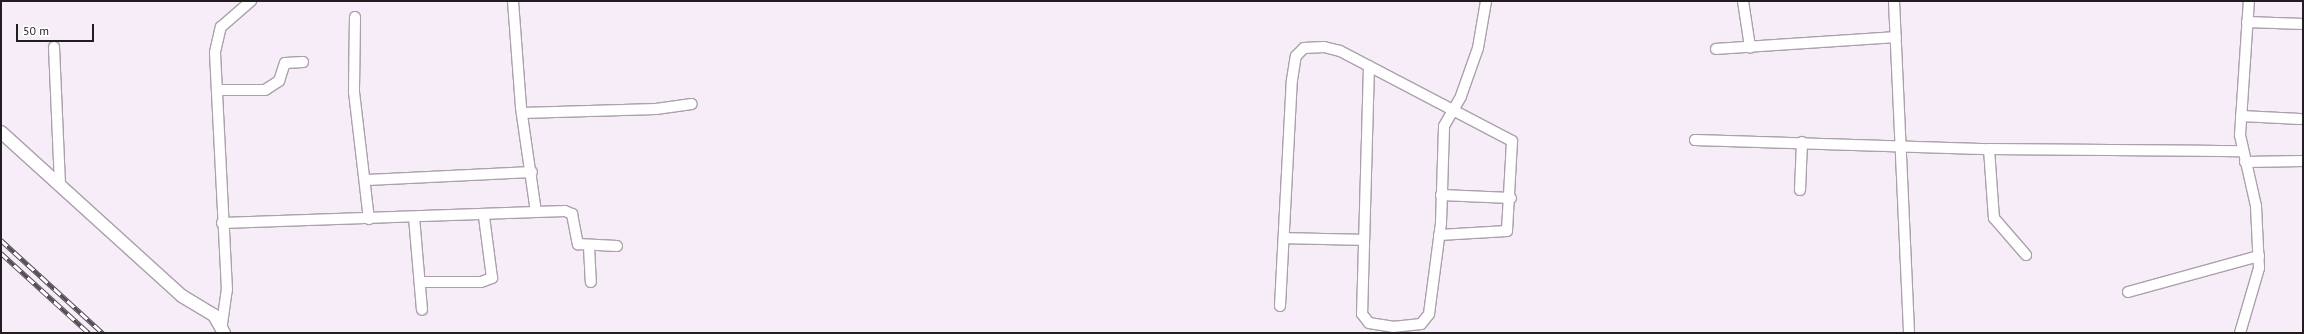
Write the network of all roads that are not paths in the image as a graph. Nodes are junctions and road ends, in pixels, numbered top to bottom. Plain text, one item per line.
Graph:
1 (251, 1) edge
2 (513, 1) edge
3 (1486, 1) edge
4 (1743, 1) edge
5 (1894, 1) edge
6 (2249, 1) edge
7 (355, 17) dead end
8 (2247, 22) junction
9 (2303, 24) edge
10 (1896, 37) junction
11 (54, 47) dead end
12 (1750, 47) junction
13 (1716, 49) dead end
14 (303, 62) dead end
15 (1370, 66) junction
16 (217, 90) junction
17 (692, 104) dead end
18 (1451, 111) junction
19 (522, 113) junction
20 (2242, 116) junction
21 (2300, 120) dead end
22 (1, 132) edge
23 (1695, 140) dead end
24 (1802, 142) junction
25 (1903, 145) junction
26 (1989, 149) junction
27 (2241, 151) junction
28 (2303, 161) edge
29 (2245, 162) junction
30 (532, 172) junction
31 (367, 180) junction
32 (60, 185) junction
33 (1800, 190) dead end
34 (1441, 195) junction
35 (1511, 198) junction
36 (536, 212) junction
37 (484, 216) junction
38 (414, 217) junction
39 (369, 219) junction
40 (222, 223) junction
41 (1439, 235) junction
42 (1284, 238) junction
43 (1364, 240) junction
44 (617, 246) dead end
45 (589, 247) junction
46 (2026, 255) dead end
47 (2259, 256) junction
48 (420, 282) junction
49 (591, 282) dead end
50 (2128, 292) dead end
51 (1280, 306) dead end
52 (422, 310) dead end
53 (223, 328) edge
54 (1393, 330) edge
55 (1909, 333) edge
56 (2240, 333) edge

1 - 16 street
2 - 19 street
3 - 18 street
4 - 12 street
5 - 10 street
6 - 8 street
7 - 31 street
8 - 9 street
8 - 20 street
10 - 12 street
10 - 25 street
11 - 32 street
12 - 13 street
14 - 16 street
15 - 18 street
15 - 42 street
15 - 43 street
16 - 40 street
17 - 19 street
18 - 34 street
18 - 35 street
19 - 30 street
20 - 21 street
20 - 27 street
22 - 32 street
23 - 24 street
24 - 25 street
24 - 33 street
25 - 26 street
25 - 55 street
26 - 27 street
26 - 46 street
27 - 29 street
28 - 29 street
29 - 47 street
30 - 31 street
30 - 36 street
31 - 39 street
32 - 53 street
34 - 35 street
34 - 41 street
35 - 41 street
36 - 37 street
36 - 45 street
37 - 38 street
37 - 48 street
38 - 39 street
38 - 48 street
39 - 40 street
40 - 53 street
41 - 54 street
42 - 43 street
42 - 51 street
43 - 54 street
44 - 45 street
45 - 49 street
47 - 50 street
47 - 56 street
48 - 52 street

